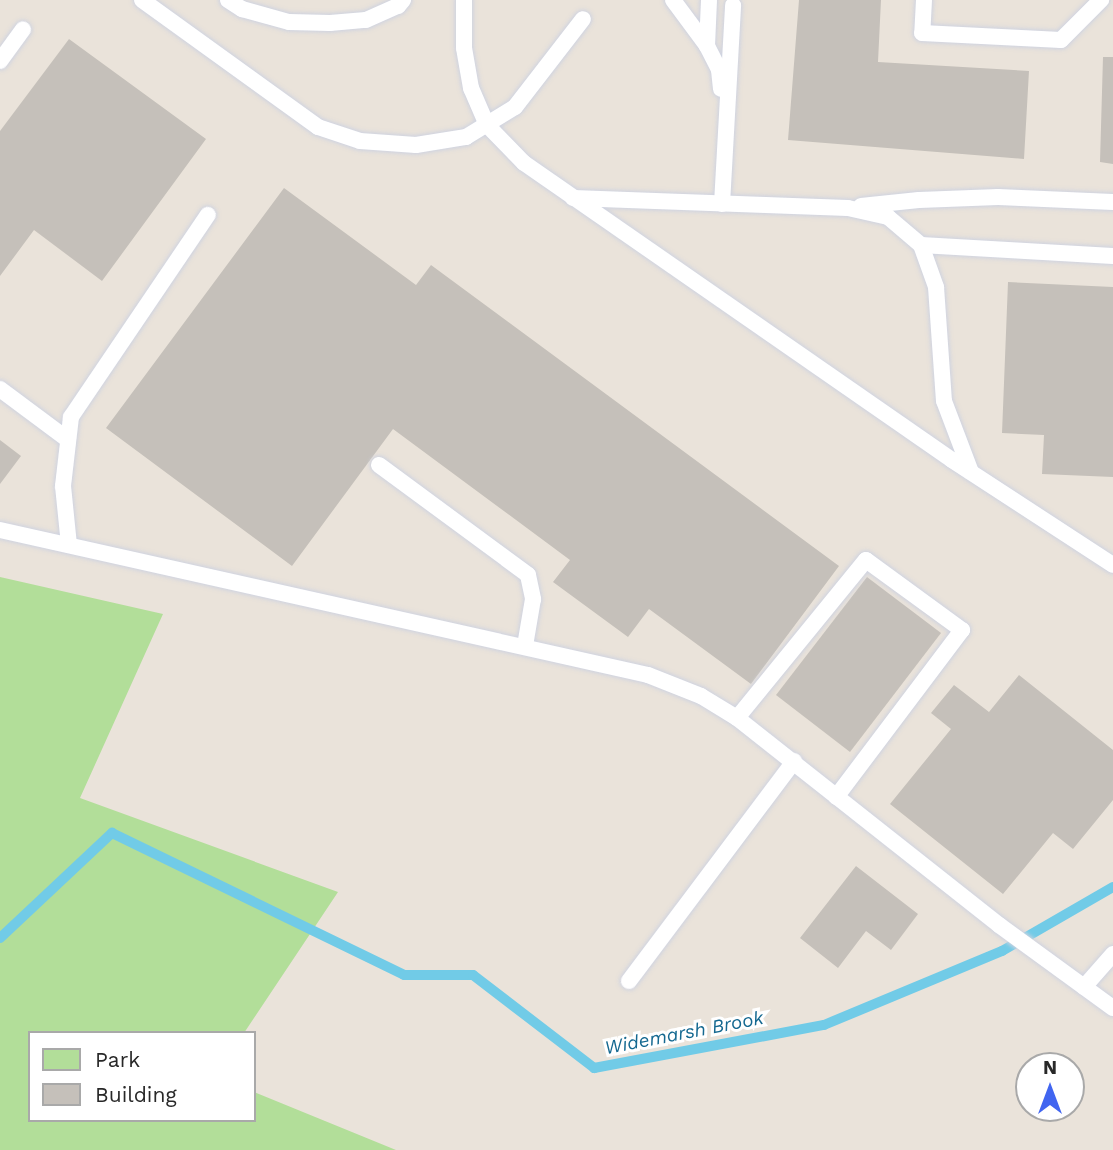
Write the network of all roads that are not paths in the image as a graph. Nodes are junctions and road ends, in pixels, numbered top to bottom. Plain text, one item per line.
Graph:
1 (142, 0) edge
2 (228, 0) edge
3 (403, 0) edge
4 (464, 0) edge
5 (673, 0) edge
6 (709, 0) edge
7 (924, 0) edge
8 (1104, 4) edge
9 (733, 5) dead end
10 (583, 19) dead end
11 (23, 29) dead end
12 (707, 46) junction
13 (0, 61) edge
14 (726, 123) junction
15 (487, 125) junction
16 (573, 198) junction
17 (1113, 202) edge
18 (722, 204) junction
19 (848, 208) junction
20 (208, 215) dead end
21 (921, 245) junction
22 (1113, 256) edge
23 (0, 389) edge
24 (67, 439) junction
25 (379, 465) dead end
26 (971, 472) junction
27 (0, 530) edge
28 (69, 545) junction
29 (1113, 565) edge
30 (525, 646) junction
31 (737, 718) junction
32 (793, 761) junction
33 (836, 797) junction
34 (1113, 954) edge
35 (629, 981) dead end
36 (1084, 987) junction
37 (1113, 1008) edge

1 - 15 lane
2 - 3 lane
4 - 15 lane
5 - 12 lane
6 - 12 lane
7 - 8 lane
9 - 14 lane
10 - 15 lane
11 - 13 lane
12 - 14 lane
14 - 18 lane
15 - 16 lane
16 - 18 lane
16 - 26 lane
17 - 19 lane
18 - 19 lane
19 - 21 lane
20 - 24 lane
21 - 22 lane
21 - 26 lane
23 - 24 lane
24 - 28 lane
25 - 30 lane
26 - 29 lane
27 - 28 lane
28 - 30 lane
30 - 31 lane
31 - 32 lane
31 - 33 lane
32 - 33 lane
32 - 35 lane
33 - 36 lane
34 - 36 lane
36 - 37 lane

